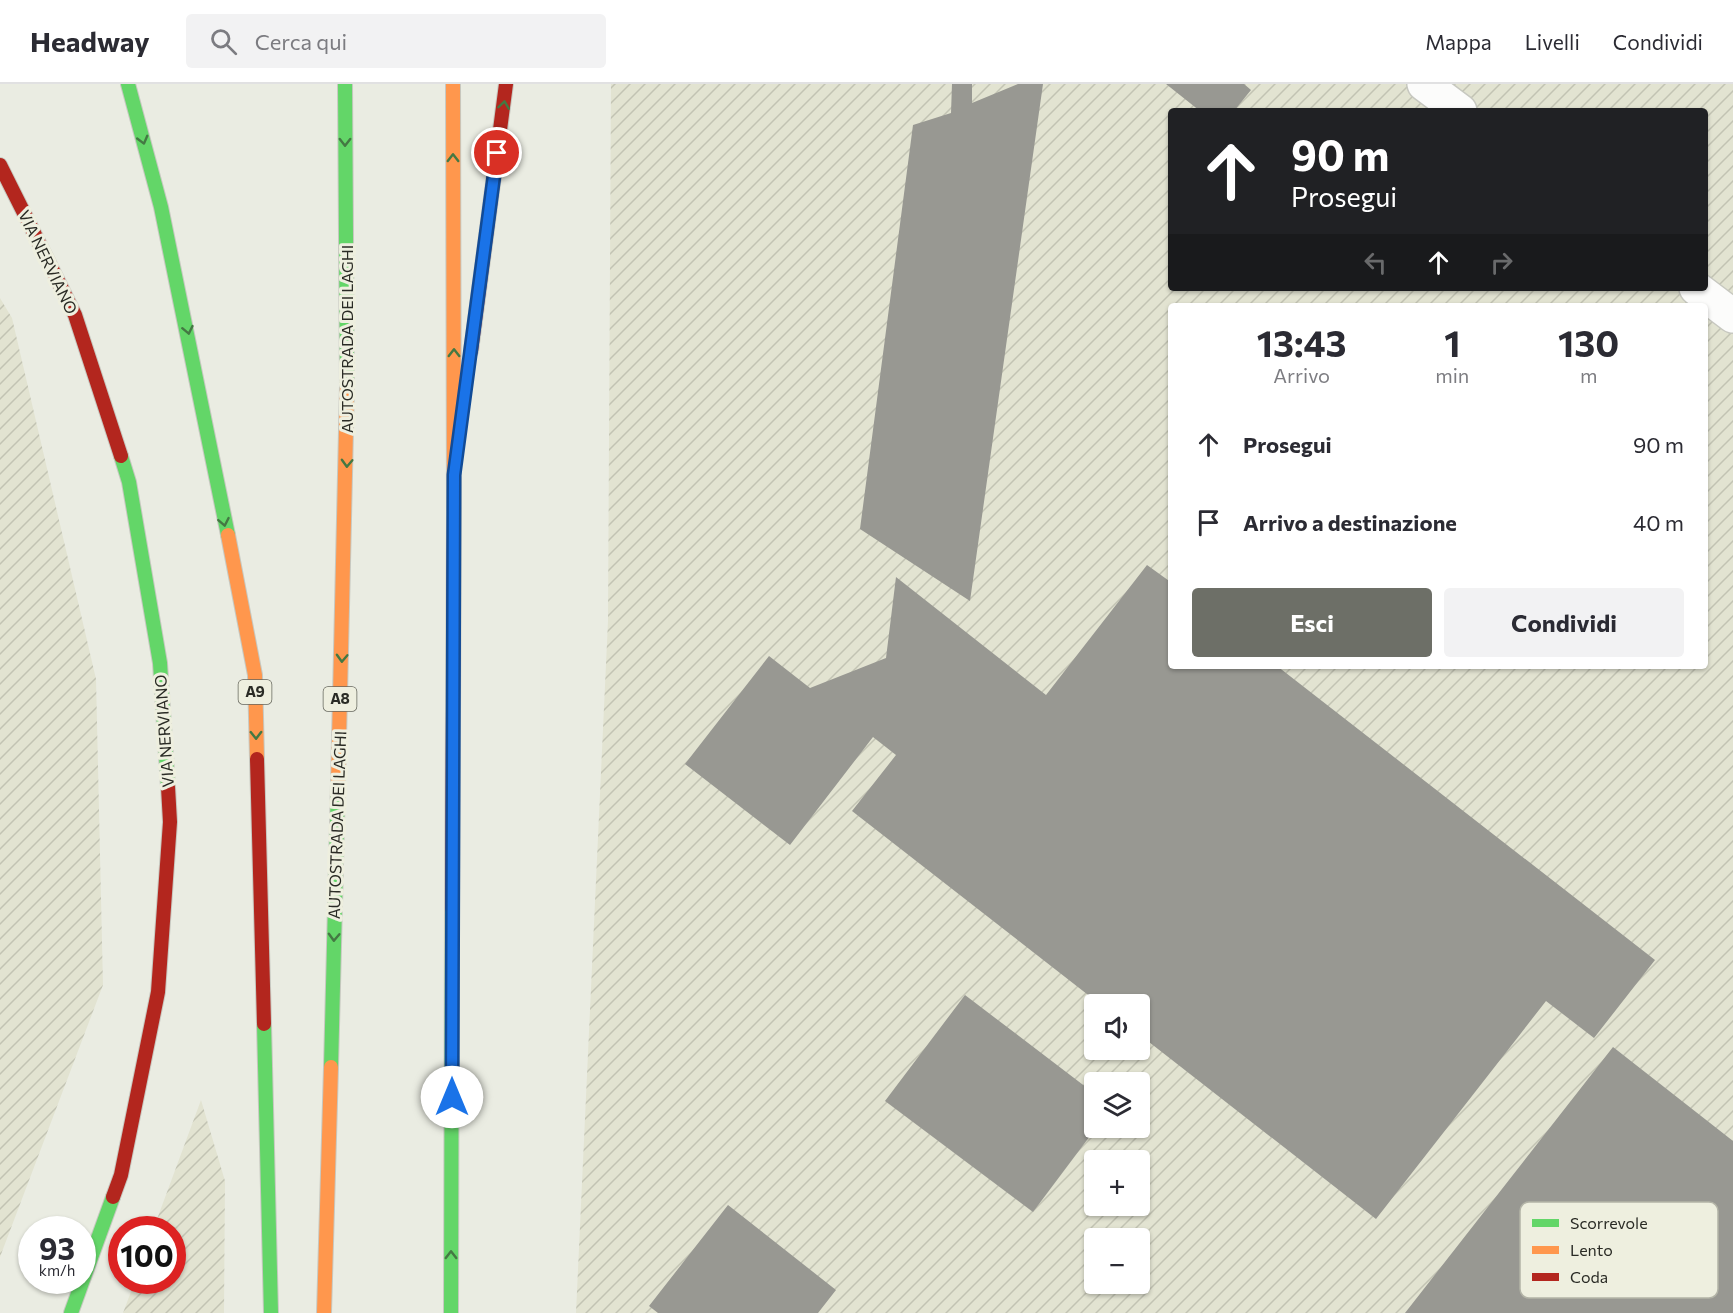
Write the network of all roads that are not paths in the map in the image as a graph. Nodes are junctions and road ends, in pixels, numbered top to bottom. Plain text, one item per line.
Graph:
1 (128, 84) edge
2 (345, 84) edge
3 (453, 84) edge
4 (506, 84) edge
5 (1424, 84) edge
6 (1456, 108) edge
7 (0, 165) edge
8 (1700, 291) edge
9 (1733, 316) edge
10 (454, 475) junction
11 (71, 1313) edge
12 (271, 1313) edge
13 (324, 1313) edge
14 (451, 1313) edge

1 -> 12 main road, A9
2 -> 13 main road, AUTOSTRADA DEI LAGHI / A8
10 -> 3 main road
10 -> 4 main road
5 - 6 street
7 - 11 main road, VIA NERVIANO
8 - 9 street
14 -> 10 main road

